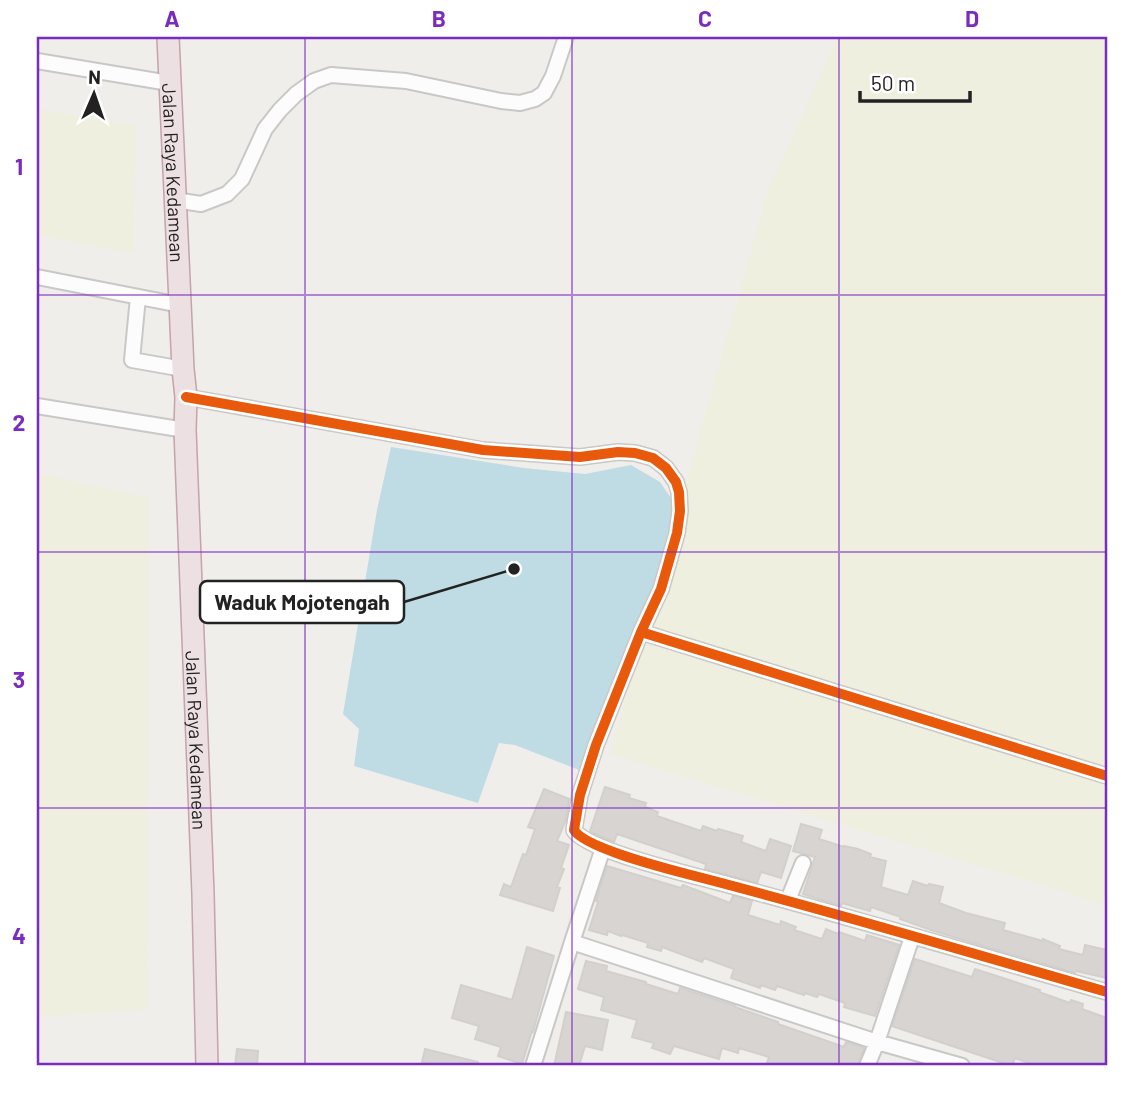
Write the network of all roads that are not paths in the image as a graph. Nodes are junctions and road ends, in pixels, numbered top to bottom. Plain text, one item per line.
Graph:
1 (168, 37) edge
2 (566, 37) edge
3 (37, 61) edge
4 (169, 83) junction
5 (175, 200) junction
6 (37, 277) edge
7 (138, 297) junction
8 (180, 305) junction
9 (183, 369) junction
10 (186, 397) junction
11 (37, 406) edge
12 (185, 430) junction
13 (641, 632) junction
14 (1107, 776) edge
15 (604, 848) junction
16 (803, 863) dead end
17 (788, 900) junction
18 (912, 937) junction
19 (572, 942) junction
20 (1107, 992) edge
21 (877, 1042) junction
22 (207, 1066) edge
23 (533, 1066) edge
24 (867, 1066) edge
25 (962, 1066) edge

1 - 4 highway, Jalan Raya Kedamean
2 - 5 street
3 - 4 street
4 - 5 highway, Jalan Raya Kedamean
5 - 8 highway, Jalan Raya Kedamean
6 - 7 street
7 - 8 street
7 - 9 street
8 - 9 highway, Jalan Raya Kedamean
9 - 10 highway, Jalan Raya Kedamean
10 - 12 highway, Jalan Raya Kedamean
10 - 13 street
11 - 12 street
12 - 22 highway, Jalan Raya Kedamean
13 - 14 street
13 - 15 street
15 - 17 street
15 - 19 street
16 - 17 street
17 - 18 street
18 - 20 street
18 - 21 street
19 - 21 street
19 - 23 street
21 - 24 street
21 - 25 street

